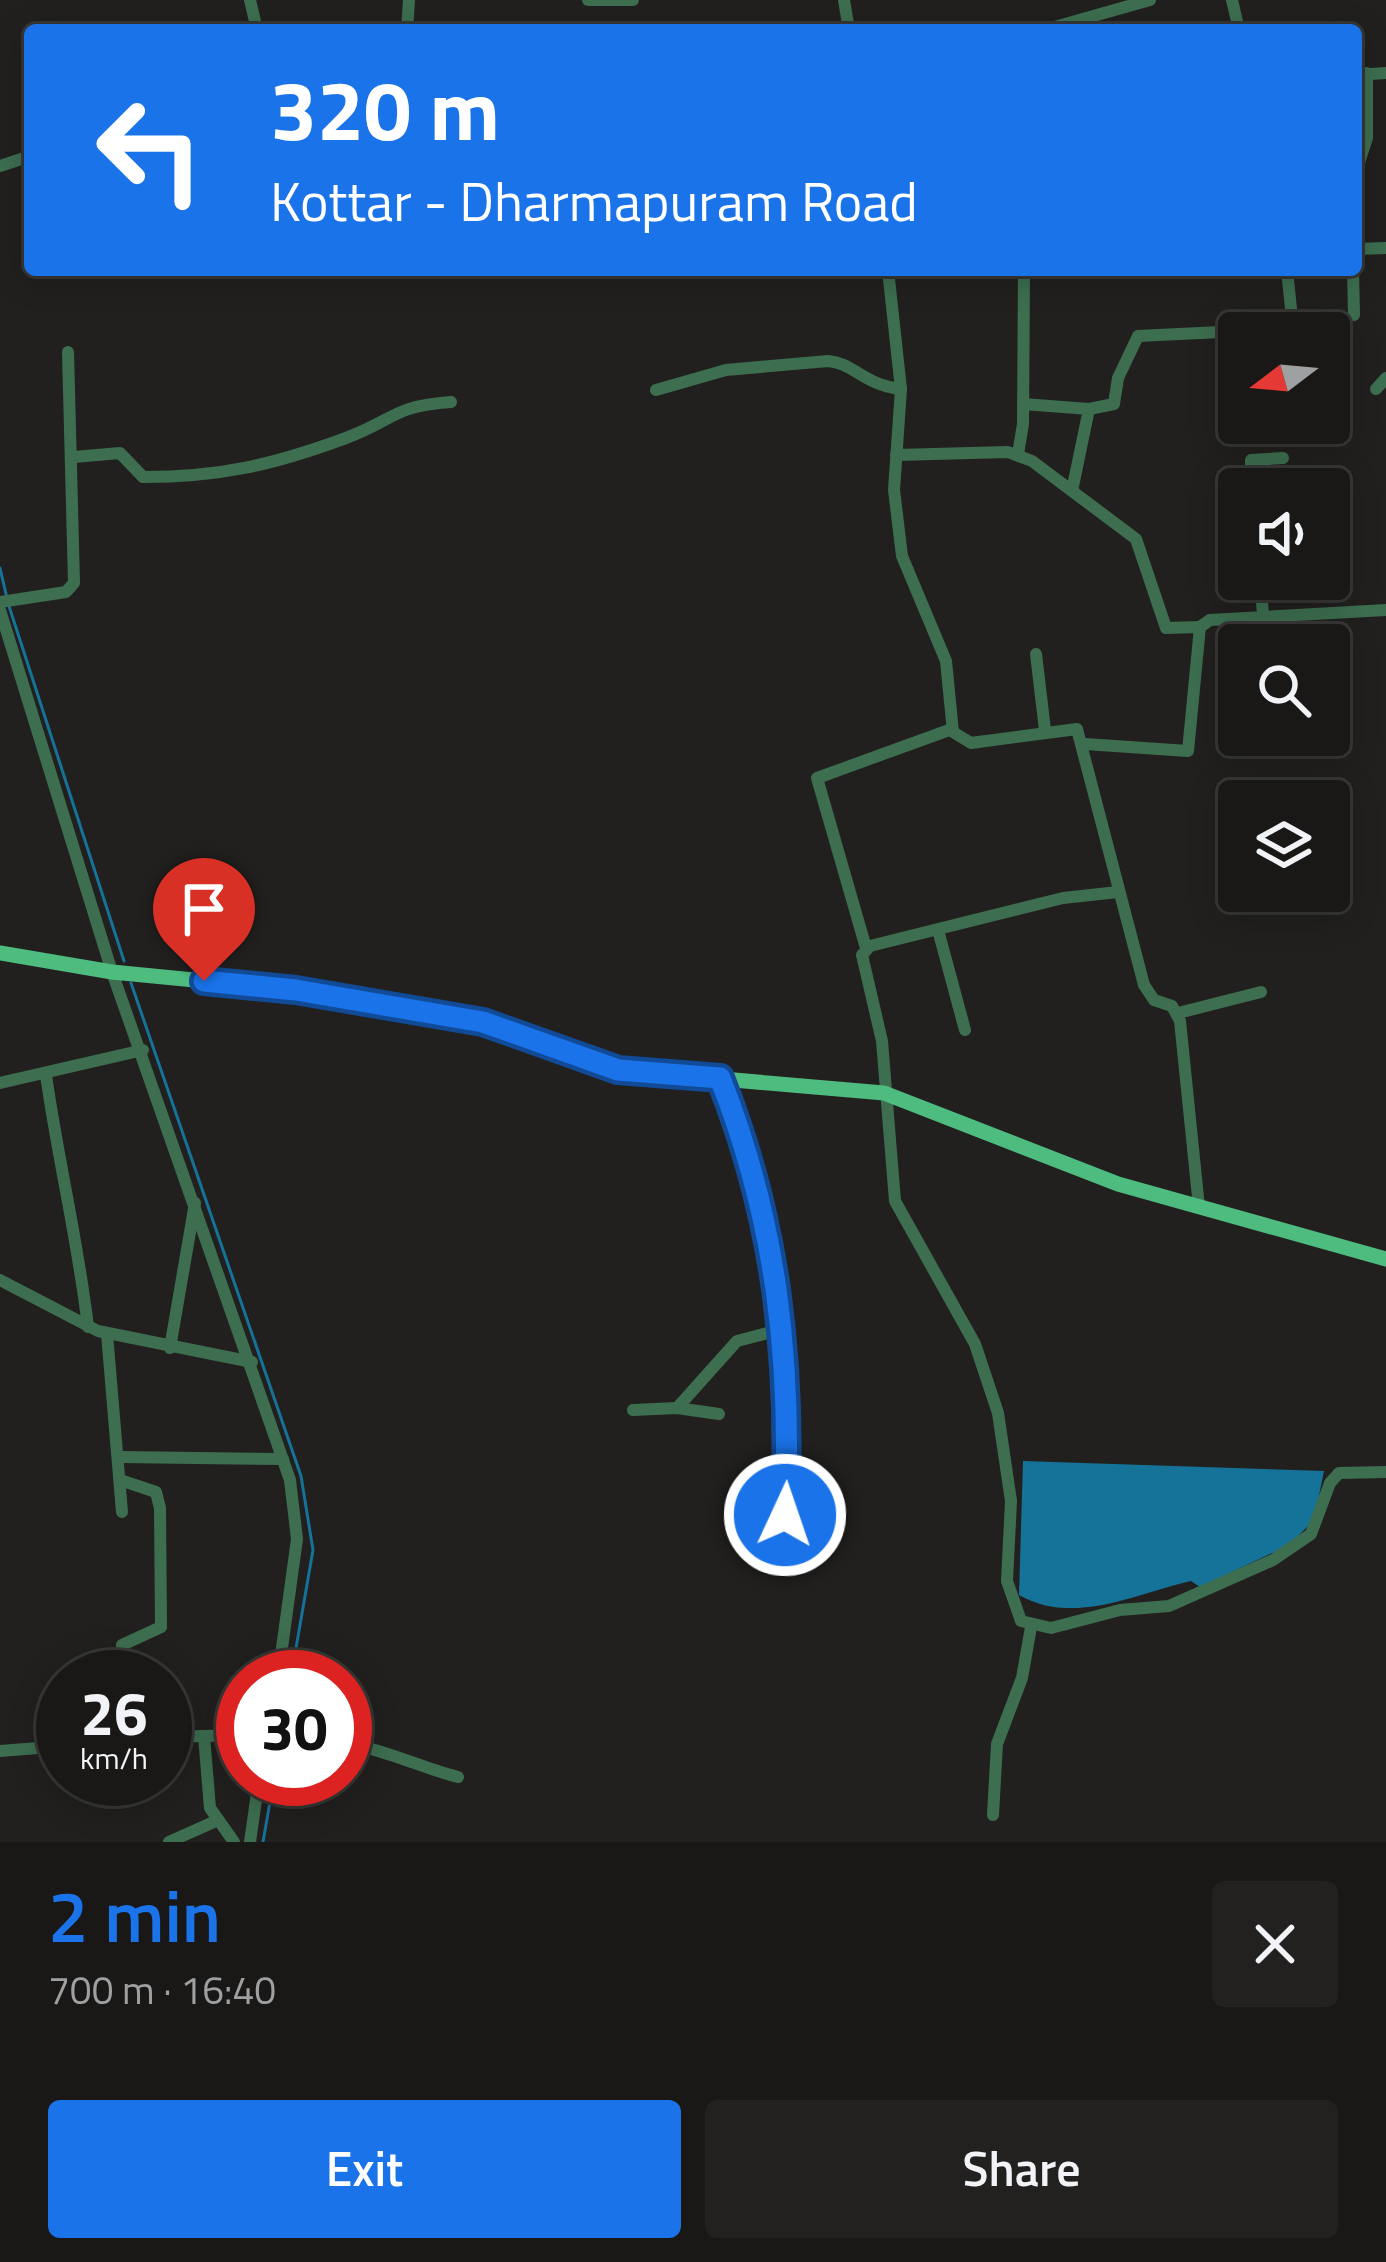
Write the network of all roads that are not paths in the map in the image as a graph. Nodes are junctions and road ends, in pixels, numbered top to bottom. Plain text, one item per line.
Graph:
1 (588, 0) edge
2 (633, 0) edge
3 (1150, 0) edge
4 (1065, 24) edge
5 (1386, 73) edge
6 (1362, 74) edge
7 (1362, 153) edge
8 (889, 276) edge
9 (1024, 276) edge
10 (1287, 276) edge
11 (1353, 276) edge
12 (1354, 315) dead end
13 (68, 352) dead end
14 (902, 389) junction
15 (656, 390) dead end
16 (452, 402) dead end
17 (1023, 404) junction
18 (1089, 409) junction
19 (1018, 454) junction
20 (896, 455) junction
21 (74, 458) junction
22 (1283, 458) dead end
23 (1251, 468) edge
24 (1072, 491) junction
25 (1261, 600) edge
26 (3, 603) edge
27 (1386, 610) edge
28 (1263, 614) junction
29 (1200, 627) junction
30 (1036, 654) dead end
31 (952, 729) junction
32 (1046, 730) junction
33 (1085, 744) junction
34 (1118, 892) junction
35 (938, 930) junction
36 (866, 948) junction
37 (0, 953) edge
38 (112, 972) junction
39 (1261, 992) dead end
40 (1178, 1013) junction
41 (965, 1030) dead end
42 (143, 1050) junction
43 (46, 1075) junction
44 (720, 1078) junction
45 (0, 1083) edge
46 (884, 1093) junction
47 (196, 1202) junction
48 (1199, 1207) junction
49 (1386, 1259) edge
50 (0, 1280) edge
51 (88, 1327) junction
52 (783, 1329) junction
53 (107, 1334) junction
54 (170, 1348) junction
55 (252, 1362) junction
56 (677, 1408) junction
57 (632, 1410) dead end
58 (719, 1414) dead end
59 (119, 1456) junction
60 (283, 1460) junction
61 (1386, 1472) edge
62 (120, 1480) junction
63 (122, 1512) dead end
64 (785, 1515) dead end
65 (1030, 1627) junction
66 (122, 1650) edge
67 (282, 1650) edge
68 (192, 1736) edge
69 (204, 1736) junction
70 (216, 1736) edge
71 (372, 1747) edge
72 (36, 1748) edge
73 (0, 1751) edge
74 (458, 1777) dead end
75 (255, 1806) edge
76 (993, 1815) dead end
77 (216, 1821) junction
78 (169, 1842) edge
79 (234, 1842) edge
80 (250, 1842) edge

1 - 2 street
3 - 4 street
5 - 6 street
6 - 7 street
8 - 14 street
9 - 17 street
10 - 18 street
11 - 12 street
13 - 21 street
14 - 15 street
14 - 20 street
16 - 21 street
17 - 18 street
17 - 19 street
18 - 24 street
19 - 20 street
19 - 24 street
20 - 31 street
21 - 26 street
22 - 23 street
24 - 29 street
25 - 28 street
26 - 38 street
27 - 28 street
28 - 29 street
29 - 33 street
30 - 32 street
31 - 32 street
31 - 36 street
32 - 33 street
33 - 34 street
34 - 35 street
34 - 40 street
35 - 36 street
35 - 41 street
36 - 46 street
37 - 38 main road
38 - 42 street
38 - 44 main road
39 - 40 street
40 - 48 street
42 - 43 street
42 - 47 street
43 - 45 street
43 - 51 street
44 - 46 main road
44 - 52 street
46 - 48 main road
46 - 65 street
47 - 54 street
47 - 55 street
48 - 49 main road
50 - 51 street
51 - 53 street
52 - 56 street
52 - 64 street
53 - 54 street
53 - 59 street
54 - 55 street
55 - 60 street
56 - 57 street
56 - 58 street
59 - 60 street
59 - 62 street
60 - 67 street
61 - 65 street
62 - 63 street
62 - 66 street
65 - 76 street
68 - 69 street
69 - 70 street
69 - 77 street
71 - 74 street
72 - 73 street
75 - 80 street
77 - 78 street
77 - 79 street

